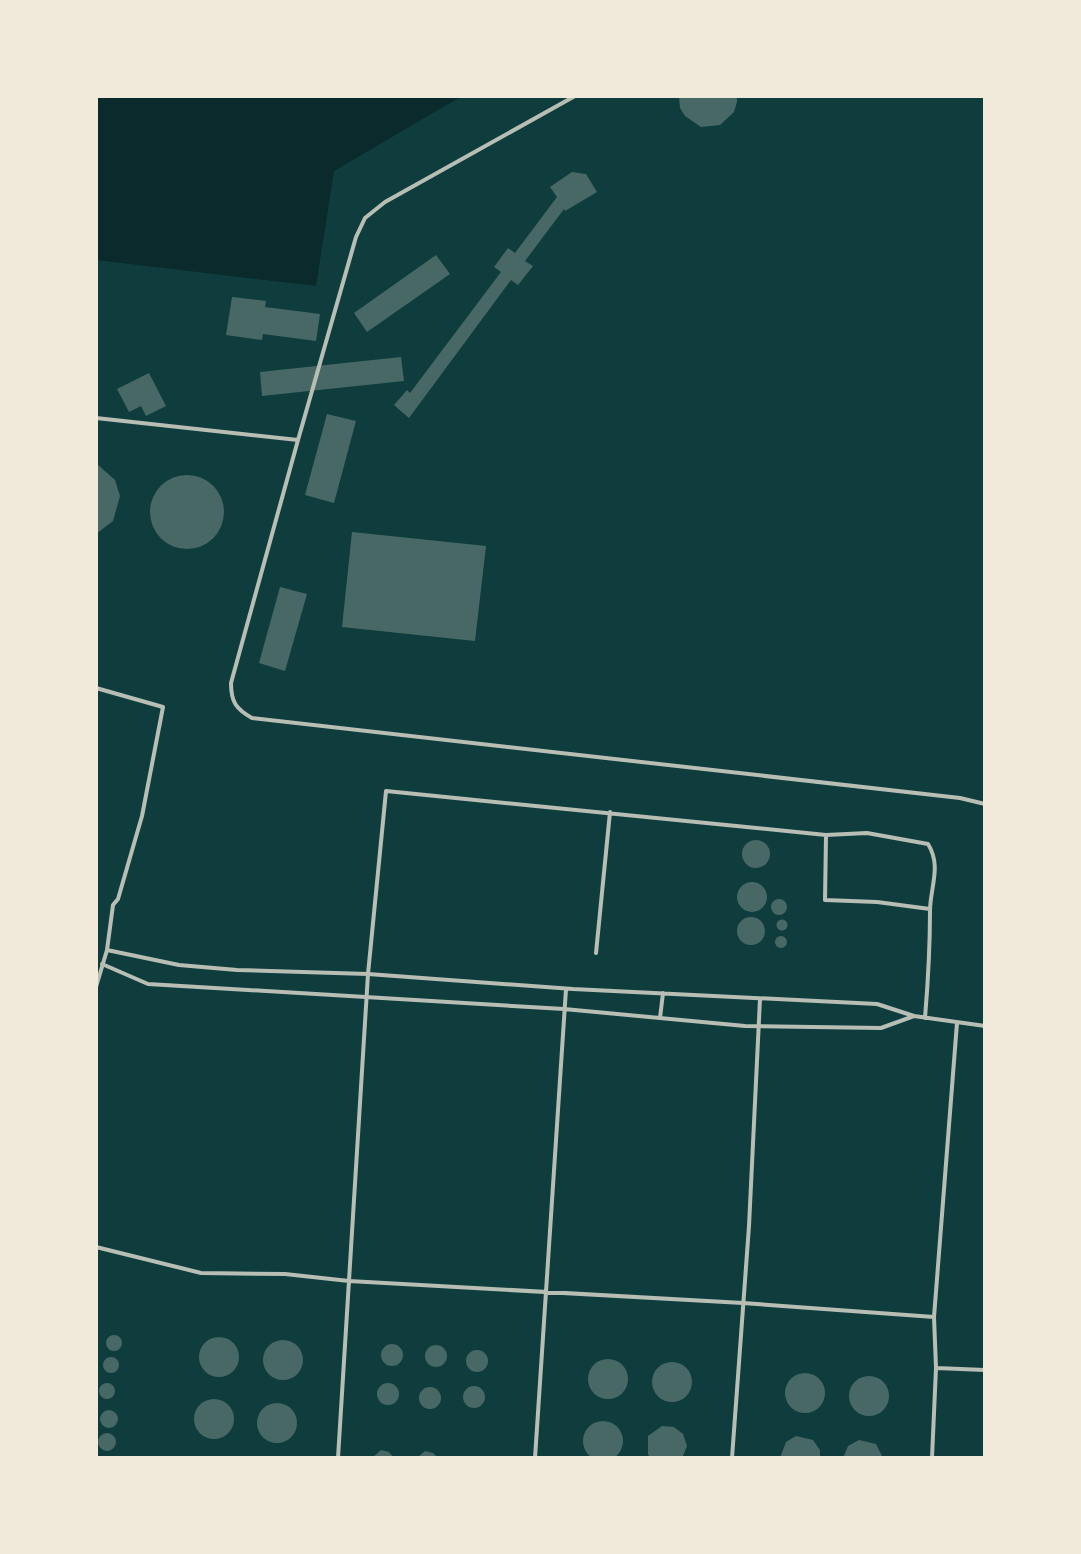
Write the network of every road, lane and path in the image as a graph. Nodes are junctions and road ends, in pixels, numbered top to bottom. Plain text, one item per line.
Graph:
1 (575, 96) edge
2 (96, 418) edge
3 (298, 440) junction
4 (96, 688) edge
5 (985, 804) edge
6 (610, 812) junction
7 (826, 835) junction
8 (930, 909) junction
9 (107, 950) junction
10 (596, 953) dead end
11 (102, 964) junction
12 (368, 974) junction
13 (96, 987) edge
14 (566, 989) junction
15 (663, 993) junction
16 (366, 999) junction
17 (760, 999) junction
18 (564, 1009) junction
19 (914, 1016) junction
20 (660, 1018) junction
21 (925, 1018) junction
22 (957, 1023) junction
23 (759, 1026) junction
24 (985, 1026) edge
25 (96, 1247) edge
26 (349, 1281) junction
27 (545, 1291) junction
28 (743, 1303) junction
29 (934, 1317) junction
30 (936, 1368) junction
31 (985, 1370) edge
32 (338, 1458) edge
33 (535, 1458) edge
34 (732, 1458) edge
35 (932, 1458) edge

1 - 3 lane
2 - 3 lane
3 - 5 lane
4 - 9 lane
6 - 7 lane
6 - 10 lane
6 - 12 lane
7 - 8 lane
7 - 8 lane
8 - 21 lane
9 - 11 lane
9 - 12 lane
11 - 13 lane
11 - 16 lane
12 - 14 lane
12 - 16 lane
14 - 15 lane
14 - 18 lane
15 - 17 lane
15 - 20 lane
16 - 18 lane
16 - 26 lane
17 - 19 lane
17 - 23 lane
18 - 20 lane
18 - 27 lane
19 - 21 lane
19 - 23 lane
20 - 23 lane
21 - 22 lane
22 - 24 lane
22 - 29 lane
23 - 28 lane
25 - 26 lane
26 - 27 lane
26 - 32 lane
27 - 28 lane
27 - 33 lane
28 - 29 lane
28 - 34 lane
29 - 30 lane
30 - 31 lane
30 - 35 lane

